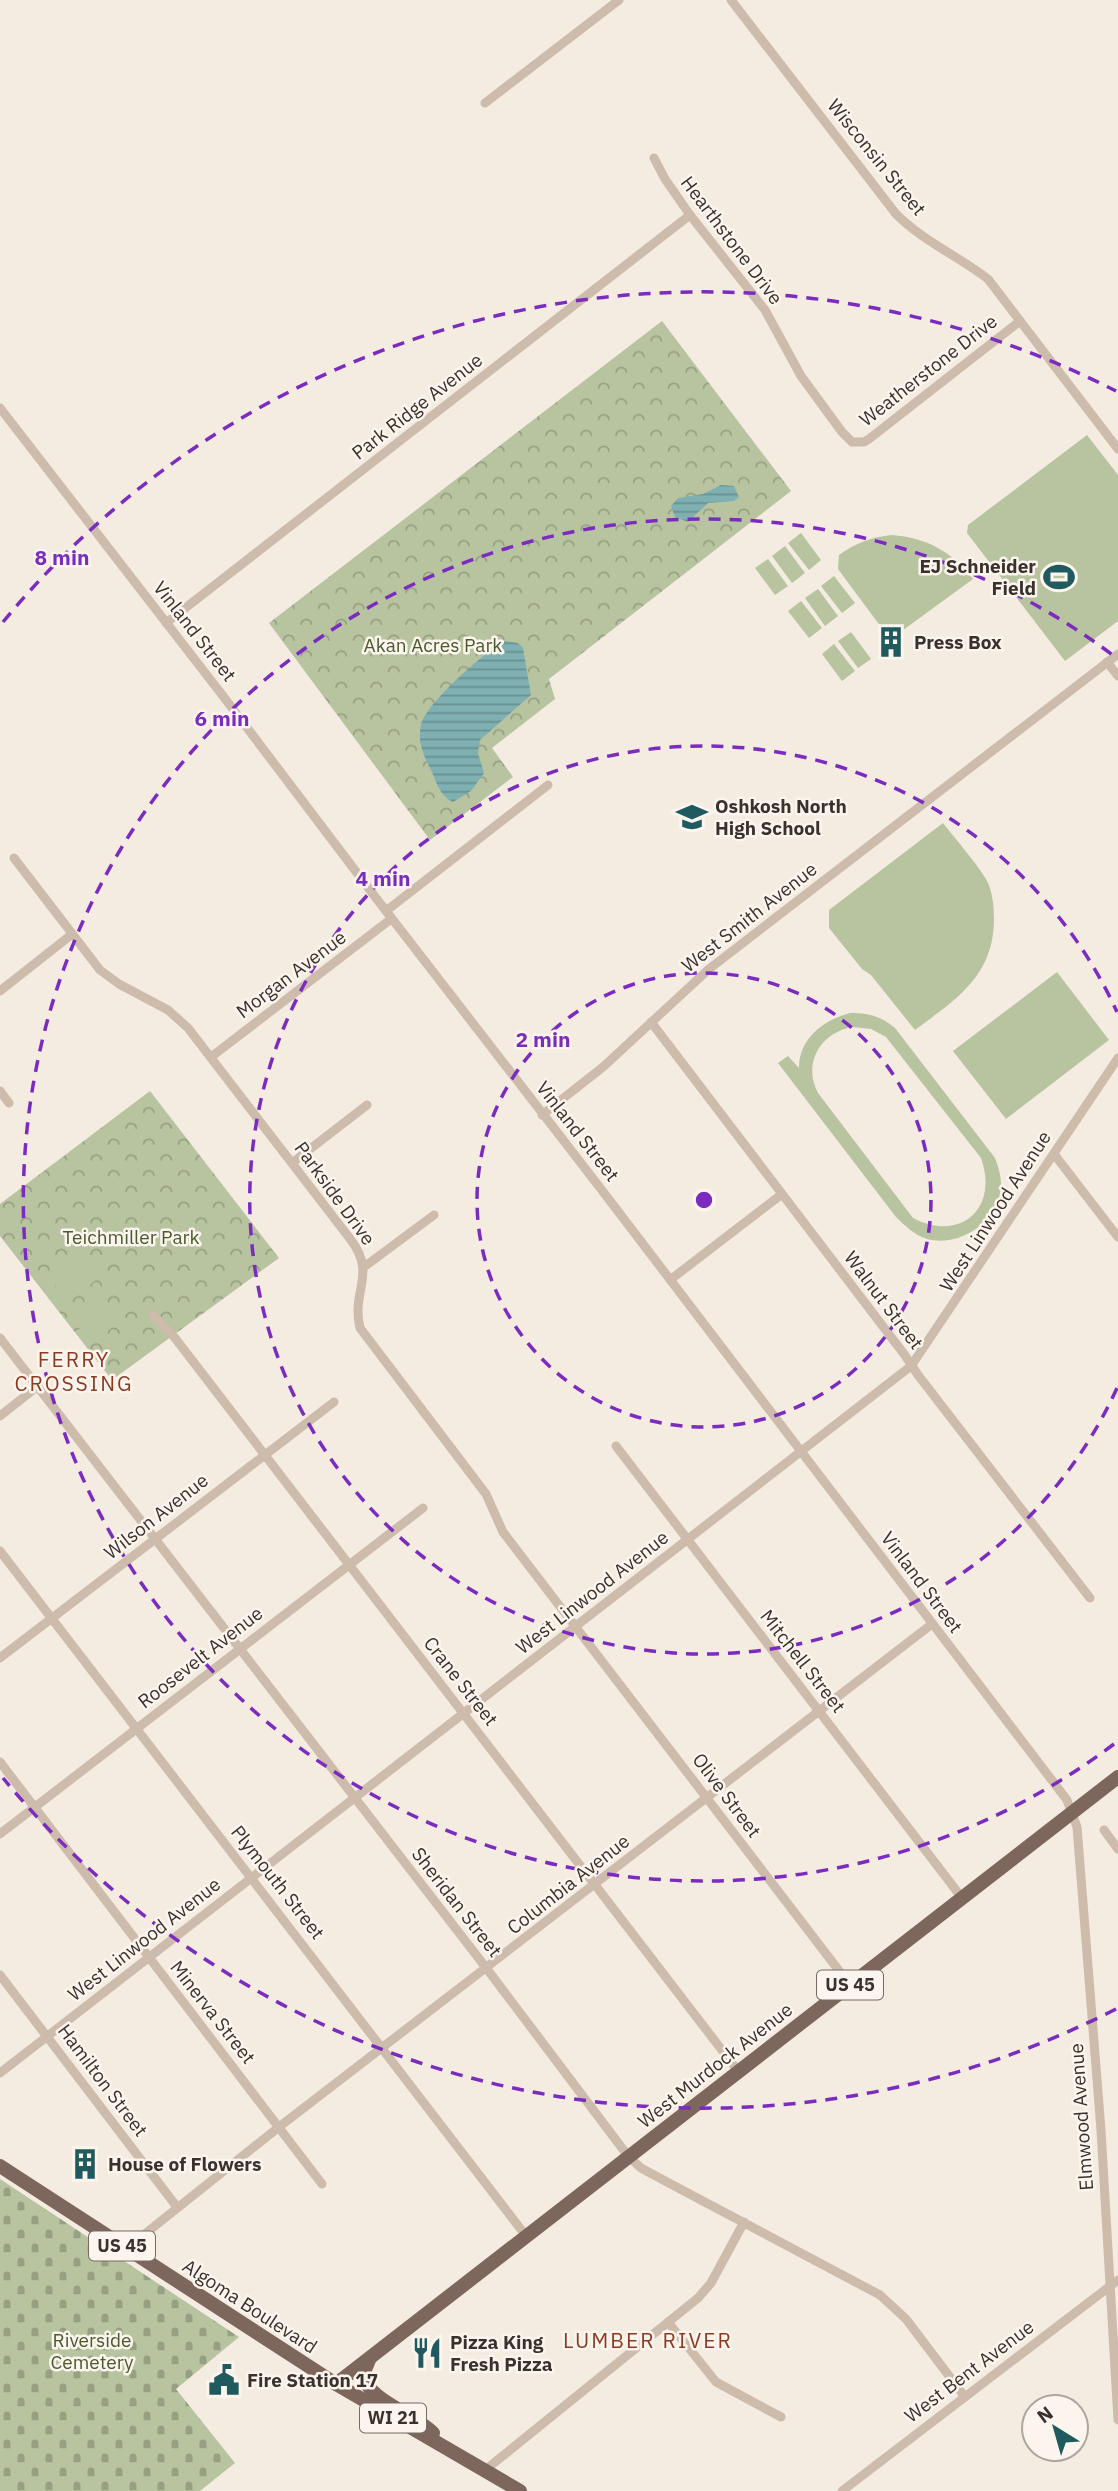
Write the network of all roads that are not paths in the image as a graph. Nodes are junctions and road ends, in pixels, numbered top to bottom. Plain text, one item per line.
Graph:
1 (619, 0) edge
2 (731, 0) edge
3 (485, 103) dead end
4 (653, 158) dead end
5 (690, 215) junction
6 (1020, 321) junction
7 (0, 408) edge
8 (856, 442) joint
9 (1118, 449) edge
10 (166, 623) junction
11 (1118, 653) edge
12 (1107, 662) junction
13 (1118, 676) edge
14 (548, 785) dead end
15 (14, 858) dead end
16 (388, 915) junction
17 (71, 935) junction
18 (0, 991) edge
19 (651, 1022) junction
20 (211, 1057) junction
21 (1118, 1058) edge
22 (0, 1091) edge
23 (9, 1103) dead end
24 (367, 1105) dead end
25 (542, 1115) junction
26 (1054, 1154) junction
27 (292, 1163) junction
28 (782, 1194) junction
29 (434, 1215) dead end
30 (1116, 1230) edge
31 (364, 1267) junction
32 (670, 1280) junction
33 (153, 1315) dead end
34 (0, 1338) edge
35 (911, 1366) junction
36 (37, 1387) junction
37 (334, 1402) dead end
38 (0, 1416) edge
39 (616, 1446) dead end
40 (802, 1452) junction
41 (264, 1454) junction
42 (423, 1508) dead end
43 (155, 1539) junction
44 (688, 1540) junction
45 (0, 1551) edge
46 (349, 1564) junction
47 (1090, 1598) dead end
48 (51, 1619) junction
49 (932, 1624) junction
50 (576, 1627) junction
51 (239, 1649) junction
52 (0, 1658) edge
53 (821, 1712) junction
54 (464, 1713) junction
55 (136, 1728) junction
56 (0, 1762) edge
57 (1118, 1777) edge
58 (707, 1798) junction
59 (355, 1799) junction
60 (35, 1807) junction
61 (1072, 1813) junction
62 (1104, 1829) dead end
63 (0, 1834) edge
64 (1118, 1849) edge
65 (252, 1878) junction
66 (594, 1885) junction
67 (962, 1899) junction
68 (148, 1956) junction
69 (487, 1969) junction
70 (0, 1975) edge
71 (850, 1985) junction
72 (48, 2037) junction
73 (383, 2048) junction
74 (738, 2071) junction
75 (0, 2073) edge
76 (279, 2127) junction
77 (628, 2156) junction
78 (0, 2166) edge
79 (322, 2183) dead end
80 (177, 2207) junction
81 (744, 2222) junction
82 (526, 2236) junction
83 (126, 2249) junction
84 (1114, 2283) edge
85 (668, 2322) junction
86 (370, 2357) junction
87 (336, 2384) junction
88 (965, 2396) junction
89 (1117, 2406) edge
90 (781, 2417) dead end
91 (1118, 2420) edge
92 (450, 2452) junction
93 (484, 2471) junction
94 (520, 2491) edge
95 (842, 2491) edge

1 - 3 street
2 - 6 street, Wisconsin Street
4 - 5 street, Hearthstone Drive
5 - 8 street, Hearthstone Drive
5 - 10 street, Park Ridge Avenue
6 - 8 street, Weatherstone Drive
6 - 9 street, Wisconsin Street
7 - 10 street, Vinland Street
10 - 16 street, Vinland Street
11 - 12 street, West Smith Avenue
12 - 13 street
12 - 19 street, West Smith Avenue
14 - 16 street, Morgan Avenue
15 - 17 street, Parkside Drive
16 - 20 street, Morgan Avenue
16 - 25 street, Vinland Street
17 - 18 street
17 - 20 street, Parkside Drive
19 - 25 street, West Smith Avenue
19 - 28 street, Walnut Street
20 - 27 street, Parkside Drive
21 - 26 street, West Linwood Avenue
22 - 23 street
24 - 27 street
25 - 32 street, Vinland Street
26 - 30 street
26 - 35 street, West Linwood Avenue
27 - 31 street, Parkside Drive
28 - 32 street
28 - 35 street, Walnut Street
29 - 31 street
31 - 50 street, Parkside Drive
32 - 40 street, Vinland Street
33 - 41 street, Crane Street
34 - 36 street, Sheridan Street
35 - 40 street, West Linwood Avenue
35 - 47 street, Walnut Street
36 - 38 street
36 - 43 street, Sheridan Street
37 - 41 street, Wilson Avenue
39 - 44 street, Mitchell Street
40 - 44 street, West Linwood Avenue
40 - 49 street, Vinland Street
41 - 43 street, Wilson Avenue
41 - 46 street, Crane Street
42 - 46 street, Roosevelt Avenue
43 - 48 street, Wilson Avenue
43 - 51 street, Sheridan Street
44 - 50 street, West Linwood Avenue
44 - 53 street, Mitchell Street
45 - 48 street, Plymouth Street
46 - 51 street, Roosevelt Avenue
46 - 54 street, Crane Street
48 - 52 street, Wilson Avenue
48 - 55 street, Plymouth Street
49 - 53 street, Columbia Avenue
49 - 61 street, Vinland Street
50 - 54 street, West Linwood Avenue
50 - 58 street, Olive Street
51 - 55 street, Roosevelt Avenue
51 - 59 street, Sheridan Street
53 - 58 street, Columbia Avenue
53 - 67 street, Mitchell Street
54 - 59 street, West Linwood Avenue
54 - 66 street, Crane Street
55 - 60 street, Roosevelt Avenue
55 - 65 street, Plymouth Street
56 - 60 street, Minerva Street
57 - 61 main road, West Murdock Avenue / US 45
58 - 66 street, Columbia Avenue
58 - 71 street, Olive Street
59 - 65 street, West Linwood Avenue
59 - 69 street, Sheridan Street
60 - 63 street, Roosevelt Avenue
60 - 68 street, Minerva Street
61 - 67 main road, West Murdock Avenue / US 45
61 - 84 street, Elmwood Avenue
62 - 64 street
65 - 68 street, West Linwood Avenue
65 - 73 street, Plymouth Street
66 - 69 street, Columbia Avenue
66 - 74 street, Crane Street
67 - 71 main road, West Murdock Avenue / US 45
68 - 72 street, West Linwood Avenue
68 - 76 street, Minerva Street
69 - 73 street, Columbia Avenue
69 - 77 street, Sheridan Street
70 - 72 street, Hamilton Street
71 - 74 main road, West Murdock Avenue / US 45
72 - 75 street, West Linwood Avenue
72 - 80 street, Hamilton Street
73 - 76 street, Columbia Avenue
73 - 82 street, Plymouth Street
74 - 77 main road, West Murdock Avenue / US 45
76 - 79 street, Minerva Street
76 - 80 street, Columbia Avenue
77 - 81 street, Sheridan Street
77 - 82 main road, West Murdock Avenue / US 45
78 - 83 main road, Algoma Boulevard / US 45
80 - 83 street, Columbia Avenue
81 - 85 street
81 - 88 street, Sheridan Street
82 - 86 main road, West Murdock Avenue / US 45
83 - 87 main road, Algoma Boulevard / US 45
84 - 88 street, West Bent Avenue
84 - 89 street, Elmwood Avenue
85 - 90 street
85 - 93 street
86 - 87 main road, West Murdock Avenue / US 45
86 - 92 main road
87 - 92 main road, Algoma Boulevard / WI 21
88 - 95 street, West Bent Avenue
89 - 91 street, Elmwood Avenue
92 - 93 main road, Algoma Boulevard / WI 21
93 - 94 main road, Algoma Boulevard / WI 21

